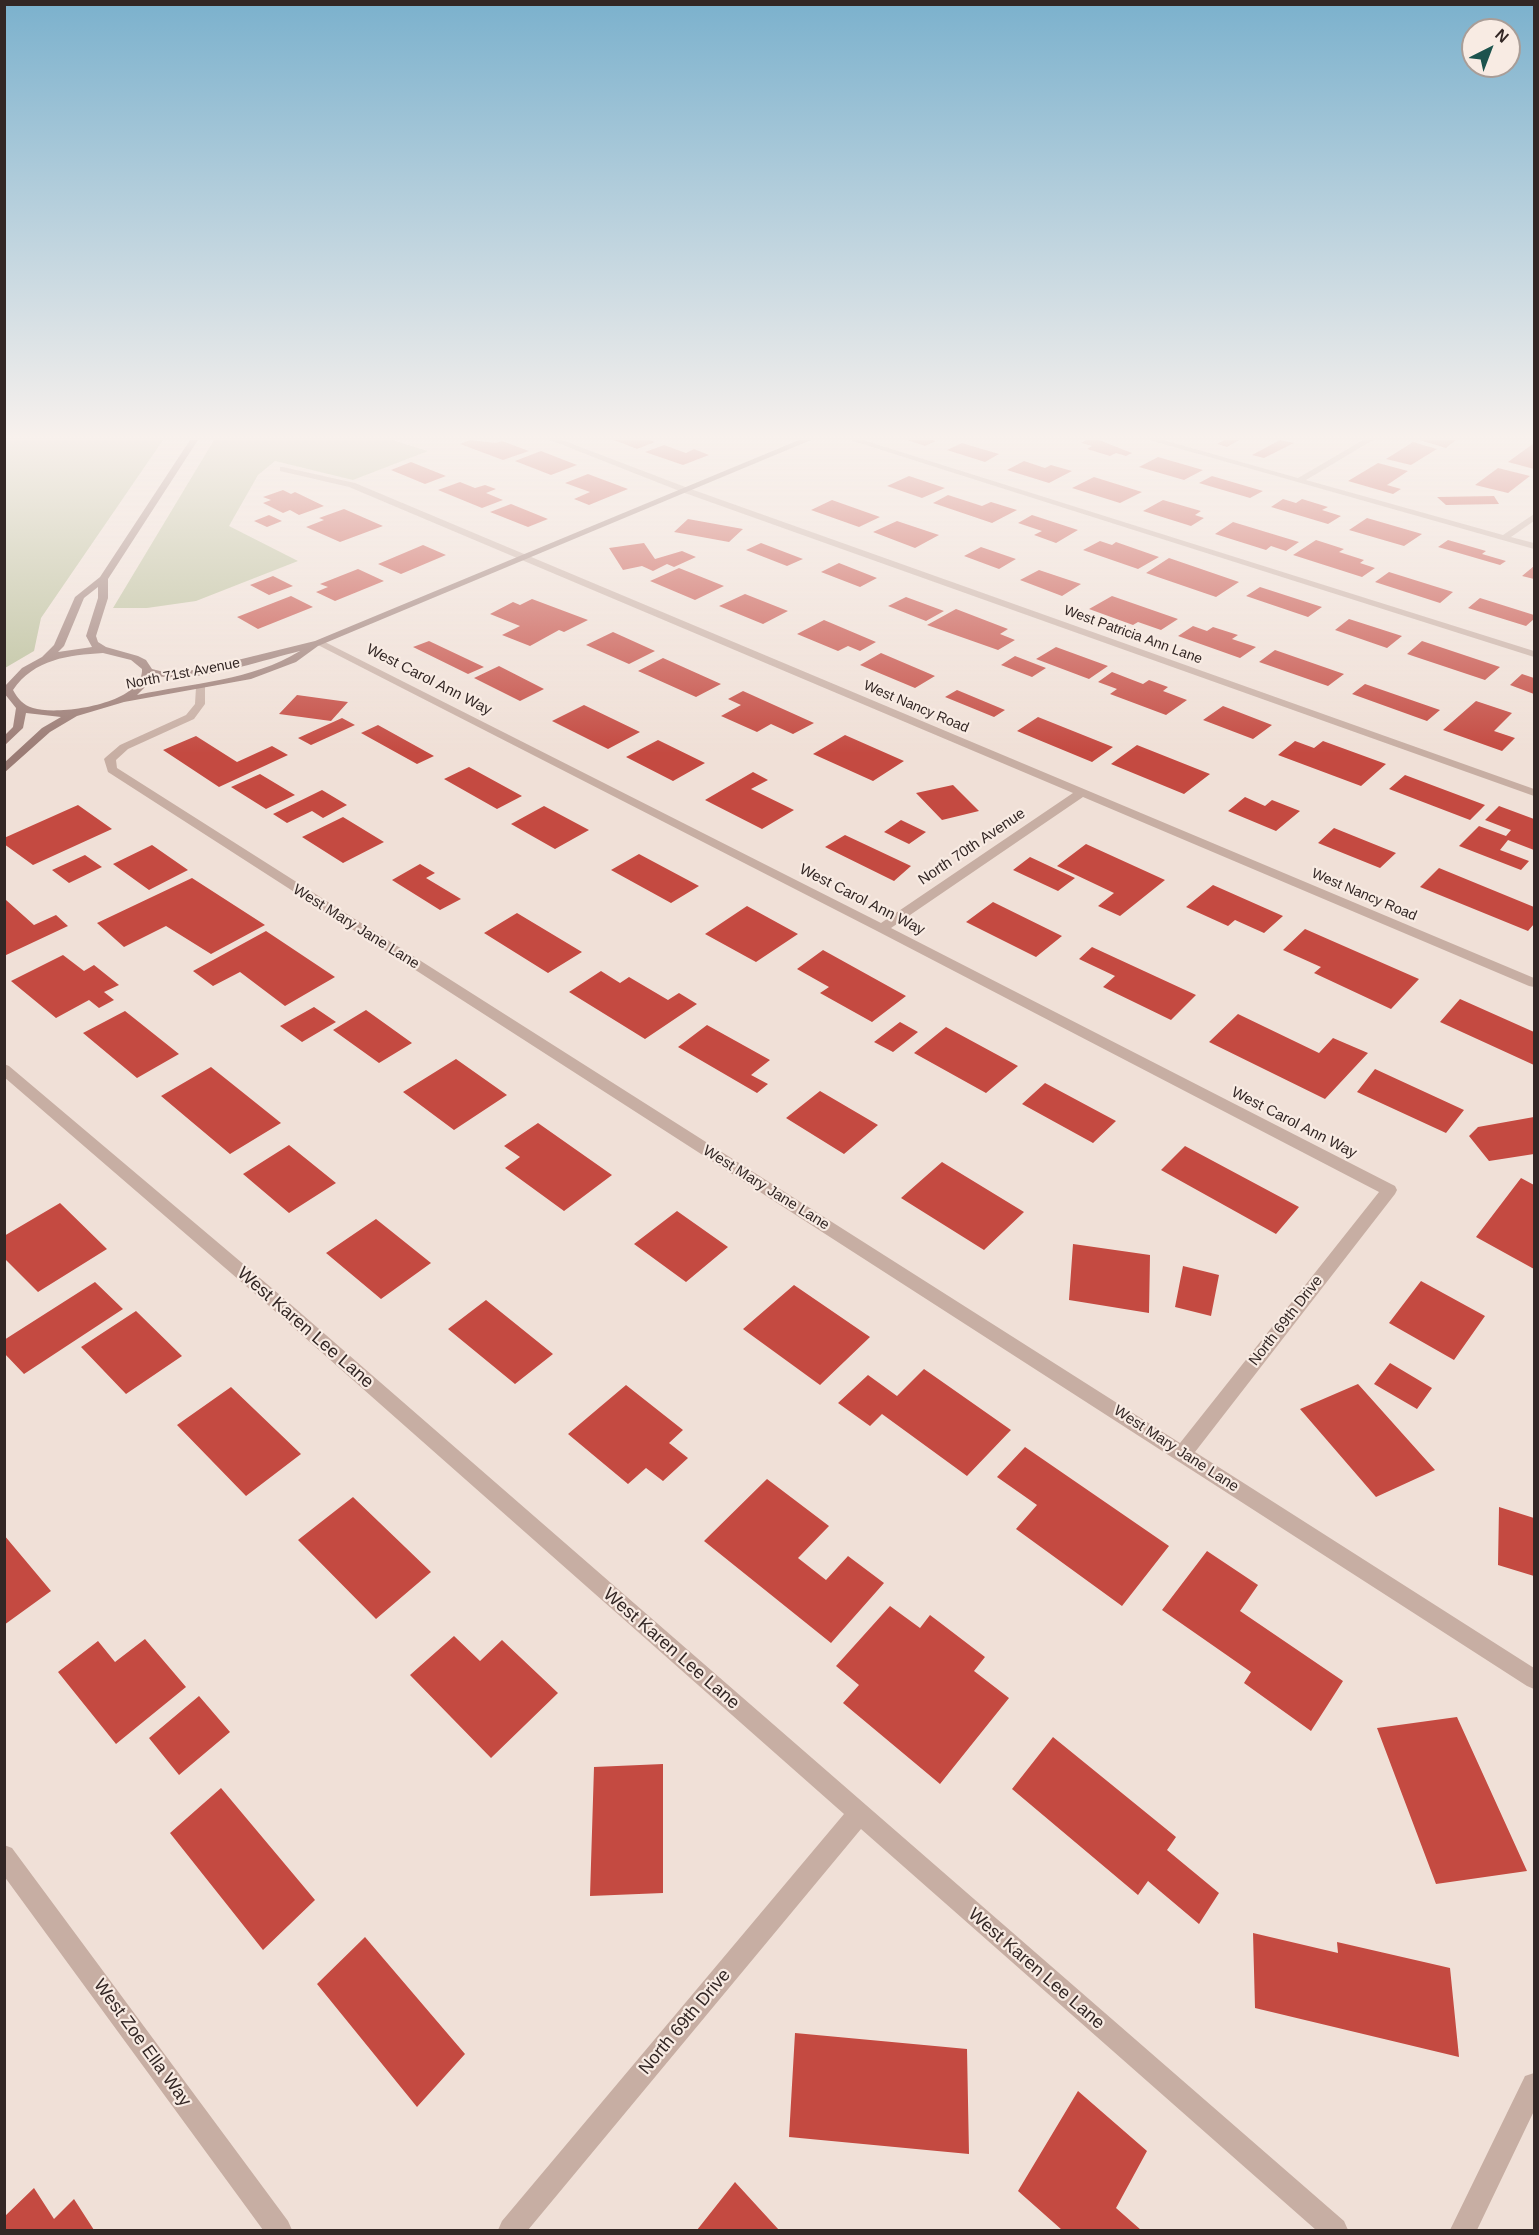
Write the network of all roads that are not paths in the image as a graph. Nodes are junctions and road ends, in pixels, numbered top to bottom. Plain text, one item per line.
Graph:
1 (126, 544) edge
2 (491, 544) edge
3 (559, 544) edge
4 (837, 544) edge
5 (1185, 544) edge
6 (525, 559) junction
7 (103, 579) junction
8 (319, 643) junction
9 (103, 650) junction
10 (1534, 654) edge
11 (44, 660) junction
12 (148, 671) junction
13 (201, 687) junction
14 (116, 703) junction
15 (21, 708) junction
16 (83, 712) junction
17 (4, 743) edge
18 (4, 770) edge
19 (1081, 793) junction
20 (1534, 793) edge
21 (882, 928) junction
22 (1534, 983) edge
23 (4, 1069) edge
24 (1389, 1190) joint
25 (1183, 1453) junction
26 (1534, 1679) edge
27 (859, 1814) junction
28 (4, 1856) edge
29 (1534, 2085) edge
30 (279, 2230) edge
31 (511, 2230) edge
32 (1335, 2230) edge
33 (1463, 2230) edge

1 - 7 street
2 - 6 street, West Nancy Road
3 - 6 street, North 71st Avenue
4 - 20 street, West Patricia Ann Lane
5 - 10 street
6 - 8 street, North 71st Avenue
6 - 19 street, West Nancy Road
7 - 9 street
7 - 11 street
8 - 12 street, North 71st Avenue
8 - 13 street, North 71st Avenue
8 - 21 street, West Carol Ann Way
9 - 11 street, North 71st Avenue
9 - 12 street, North 71st Avenue
11 - 15 street, North 71st Avenue
12 - 14 street, North 71st Avenue
13 - 14 street, North 71st Avenue
13 - 25 street, West Mary Jane Lane
14 - 16 street, North 71st Avenue
15 - 16 street, North 71st Avenue
15 - 17 street
16 - 18 street, North 71st Avenue
19 - 21 street, North 70th Avenue
19 - 22 street, West Nancy Road
21 - 24 street, West Carol Ann Way
23 - 27 street, West Karen Lee Lane
24 - 25 street, North 69th Drive
25 - 26 street, West Mary Jane Lane
27 - 31 street, North 69th Drive
27 - 32 street, West Karen Lee Lane
28 - 30 street, West Zoe Ella Way
29 - 33 street

